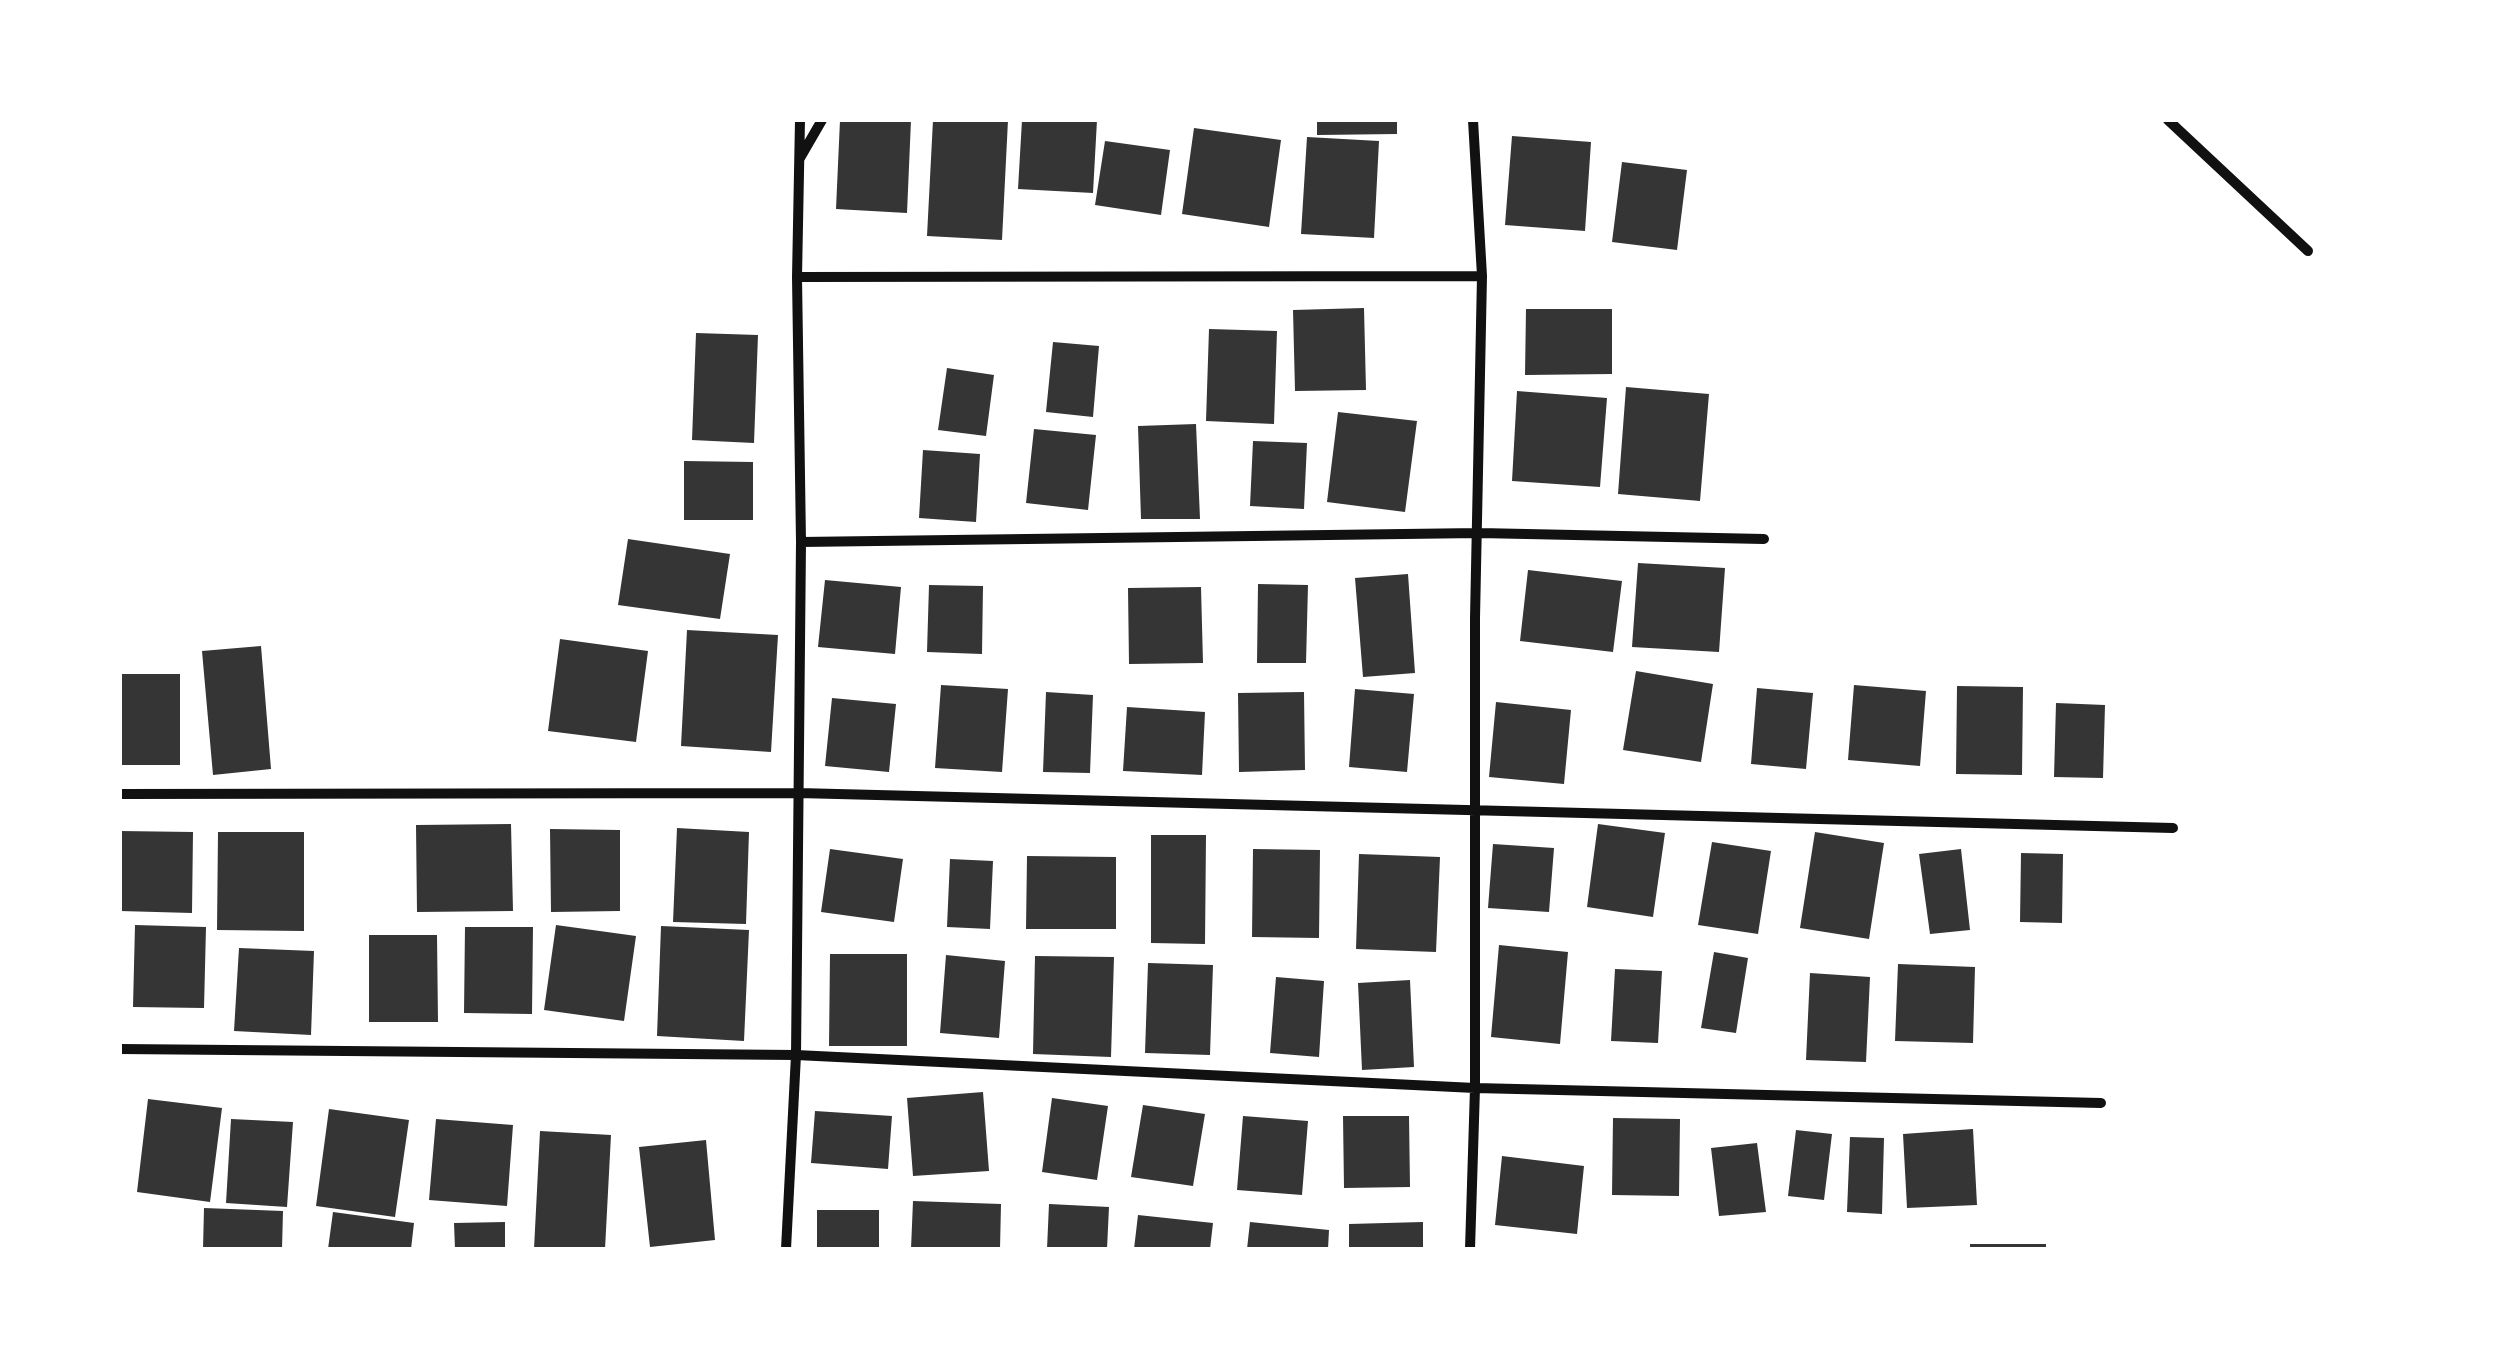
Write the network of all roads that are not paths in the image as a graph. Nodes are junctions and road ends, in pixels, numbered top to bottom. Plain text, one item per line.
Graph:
1 (800, 120) edge
2 (822, 120) edge
3 (1473, 120) edge
4 (2168, 120) edge
5 (798, 162) junction
6 (2308, 251) dead end
7 (1482, 276) junction
8 (797, 277) junction
9 (1478, 533) junction
10 (1764, 538) dead end
11 (801, 542) junction
12 (798, 793) junction
13 (120, 794) edge
14 (1477, 809) junction
15 (2173, 828) dead end
16 (120, 1050) edge
17 (796, 1055) junction
18 (1475, 1088) junction
19 (2101, 1104) dead end
20 (786, 1249) edge
21 (1470, 1249) edge

1 - 5 street
2 - 5 street
3 - 7 street
4 - 6 street
5 - 8 street
7 - 8 street
7 - 9 street
8 - 11 street
9 - 10 street
9 - 11 street
9 - 14 street
11 - 12 street
12 - 13 street
12 - 14 street
12 - 17 street
14 - 15 street
14 - 18 street
16 - 17 street
17 - 18 street
17 - 20 street
18 - 19 street
18 - 21 street

